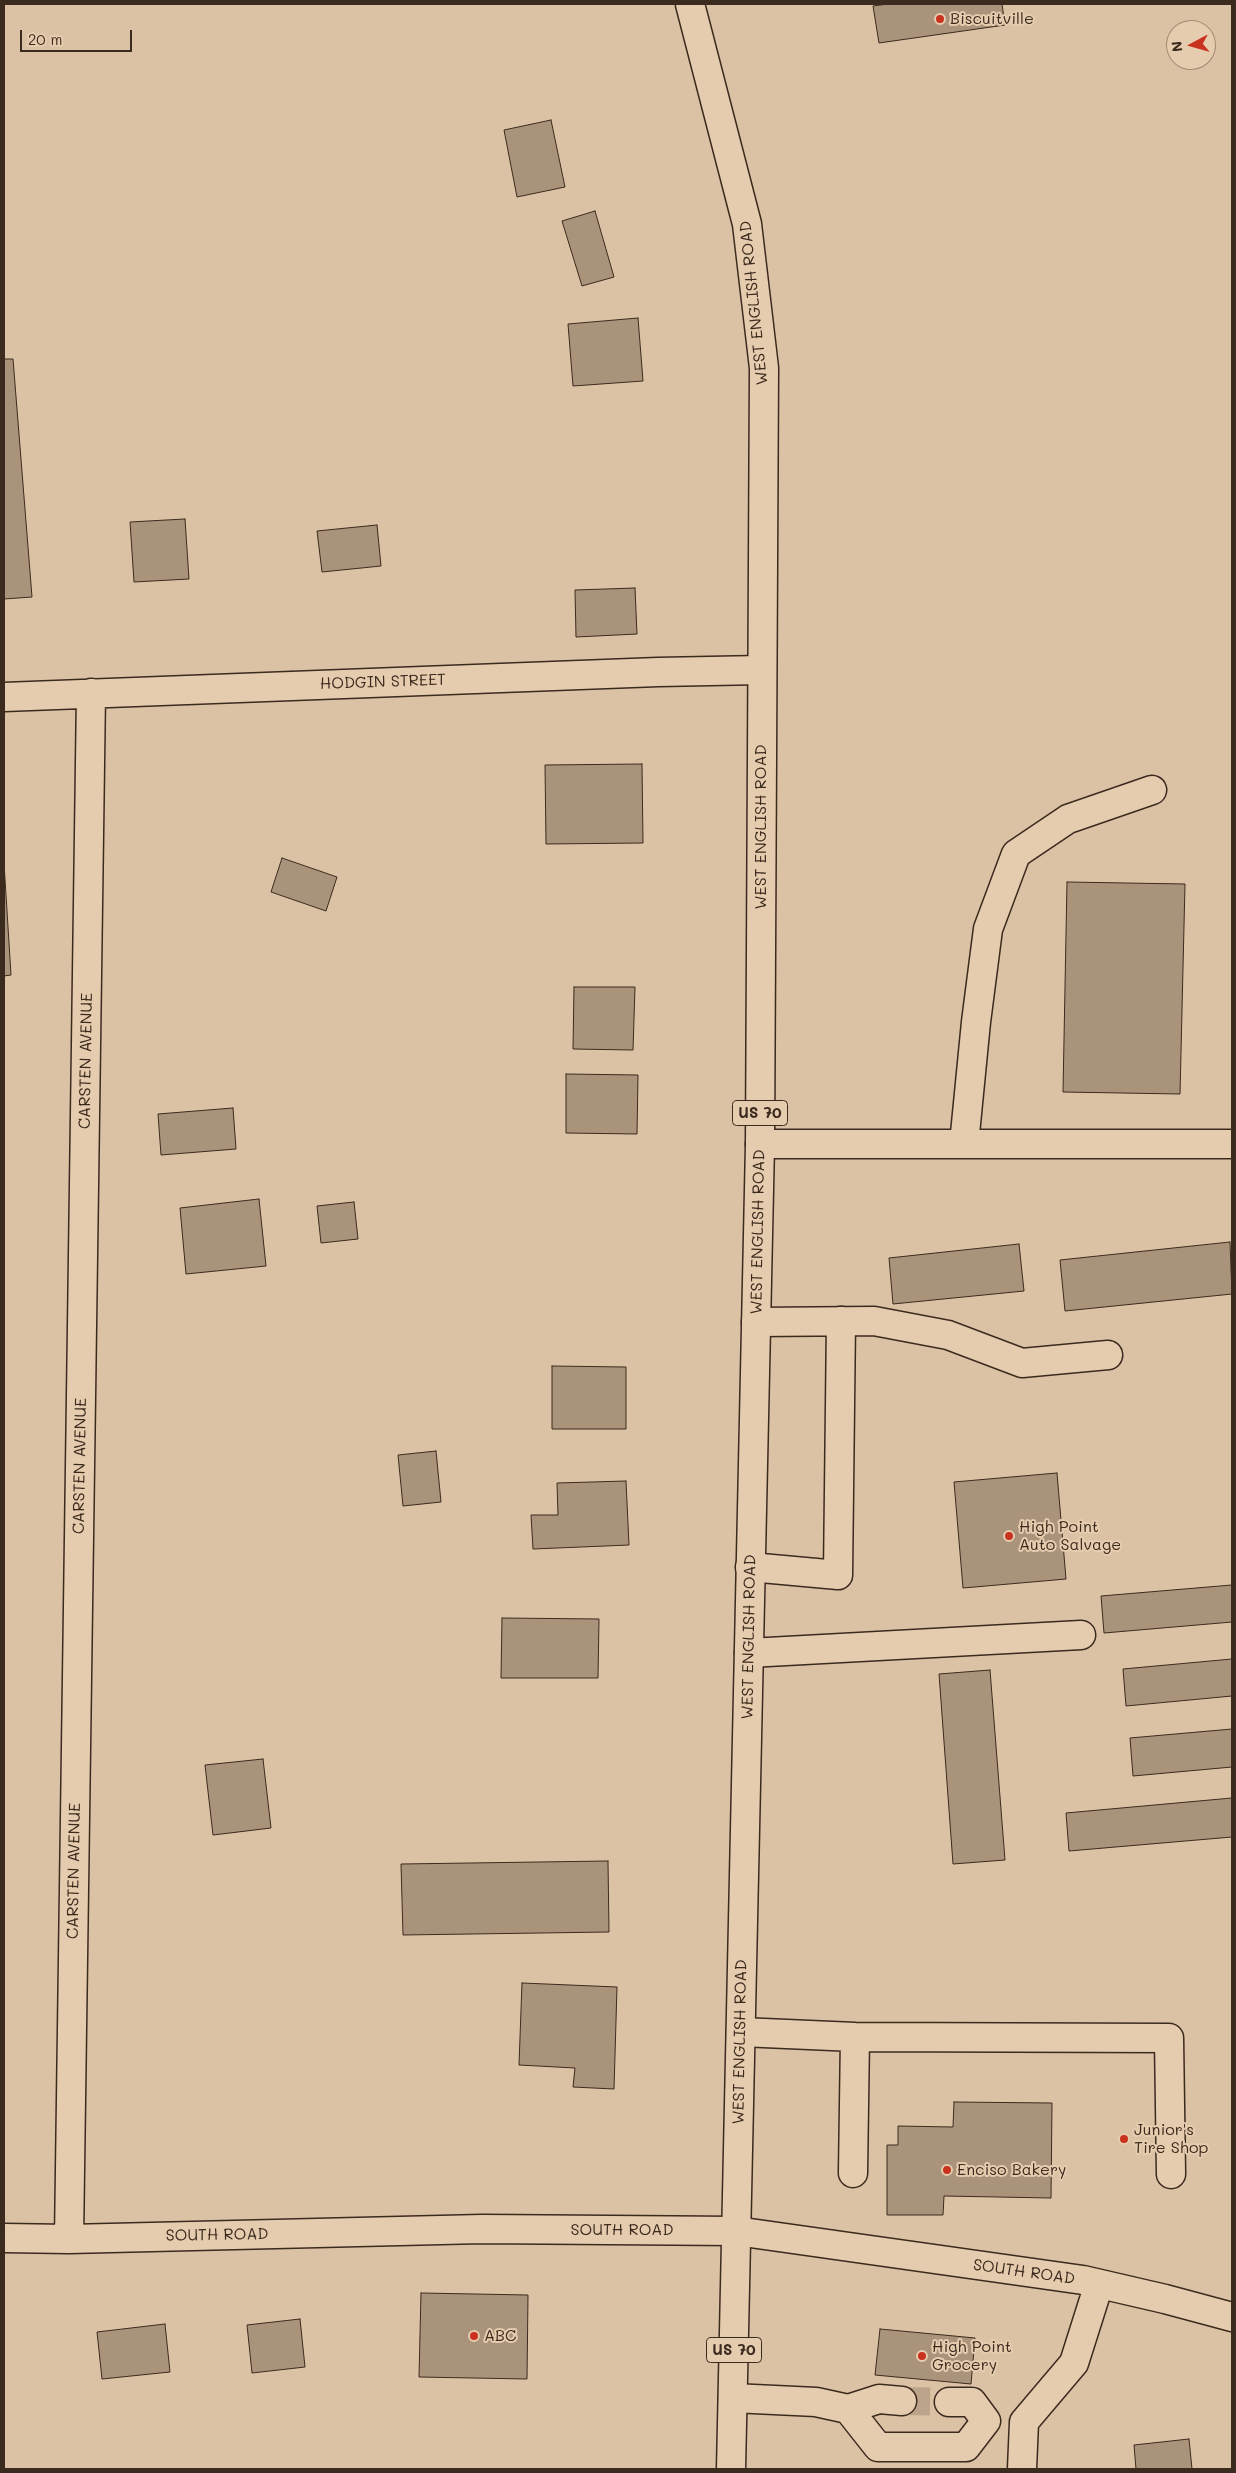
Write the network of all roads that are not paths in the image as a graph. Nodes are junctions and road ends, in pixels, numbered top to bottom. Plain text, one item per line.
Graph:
1 (690, 4) edge
2 (762, 670) junction
3 (92, 693) junction
4 (4, 697) edge
5 (1152, 790) dead end
6 (760, 1144) junction
7 (964, 1144) junction
8 (1232, 1144) edge
9 (841, 1321) junction
10 (756, 1322) junction
11 (1108, 1355) dead end
12 (750, 1567) junction
13 (1081, 1635) dead end
14 (749, 1653) junction
15 (741, 2032) junction
16 (855, 2037) junction
17 (853, 2173) dead end
18 (1170, 2174) dead end
19 (736, 2230) junction
20 (4, 2238) edge
21 (69, 2239) junction
22 (1099, 2284) junction
23 (1232, 2317) edge
24 (733, 2398) junction
25 (902, 2401) tunnel mouth
26 (949, 2402) tunnel mouth
27 (848, 2409) junction
28 (986, 2421) junction
29 (1024, 2422) junction
30 (731, 2469) edge
31 (1022, 2469) edge

1 - 2 street, WEST ENGLISH ROAD / US 70
2 - 3 street, HODGIN STREET
2 - 6 street, WEST ENGLISH ROAD / US 70
3 - 4 street, HODGIN STREET
3 - 21 street, CARSTEN AVENUE
5 - 7 street
6 - 7 street
6 - 10 street, WEST ENGLISH ROAD / US 70
7 - 8 street
9 - 10 street
9 - 11 street
9 - 12 street
10 - 12 street, WEST ENGLISH ROAD / US 70
12 - 14 street, WEST ENGLISH ROAD / US 70
13 - 14 street
14 - 15 street, WEST ENGLISH ROAD / US 70
15 - 16 street
15 - 19 street, WEST ENGLISH ROAD / US 70
16 - 17 street
16 - 18 street
19 - 21 street, SOUTH ROAD
19 - 22 street, SOUTH ROAD
19 - 24 street, WEST ENGLISH ROAD / US 70
20 - 21 street, SOUTH ROAD
22 - 23 street, SOUTH ROAD
22 - 29 street
24 - 27 street
24 - 30 street, WEST ENGLISH ROAD / US 70
25 - 27 street
26 - 28 street
27 - 28 street
28 - 29 street
29 - 31 street

